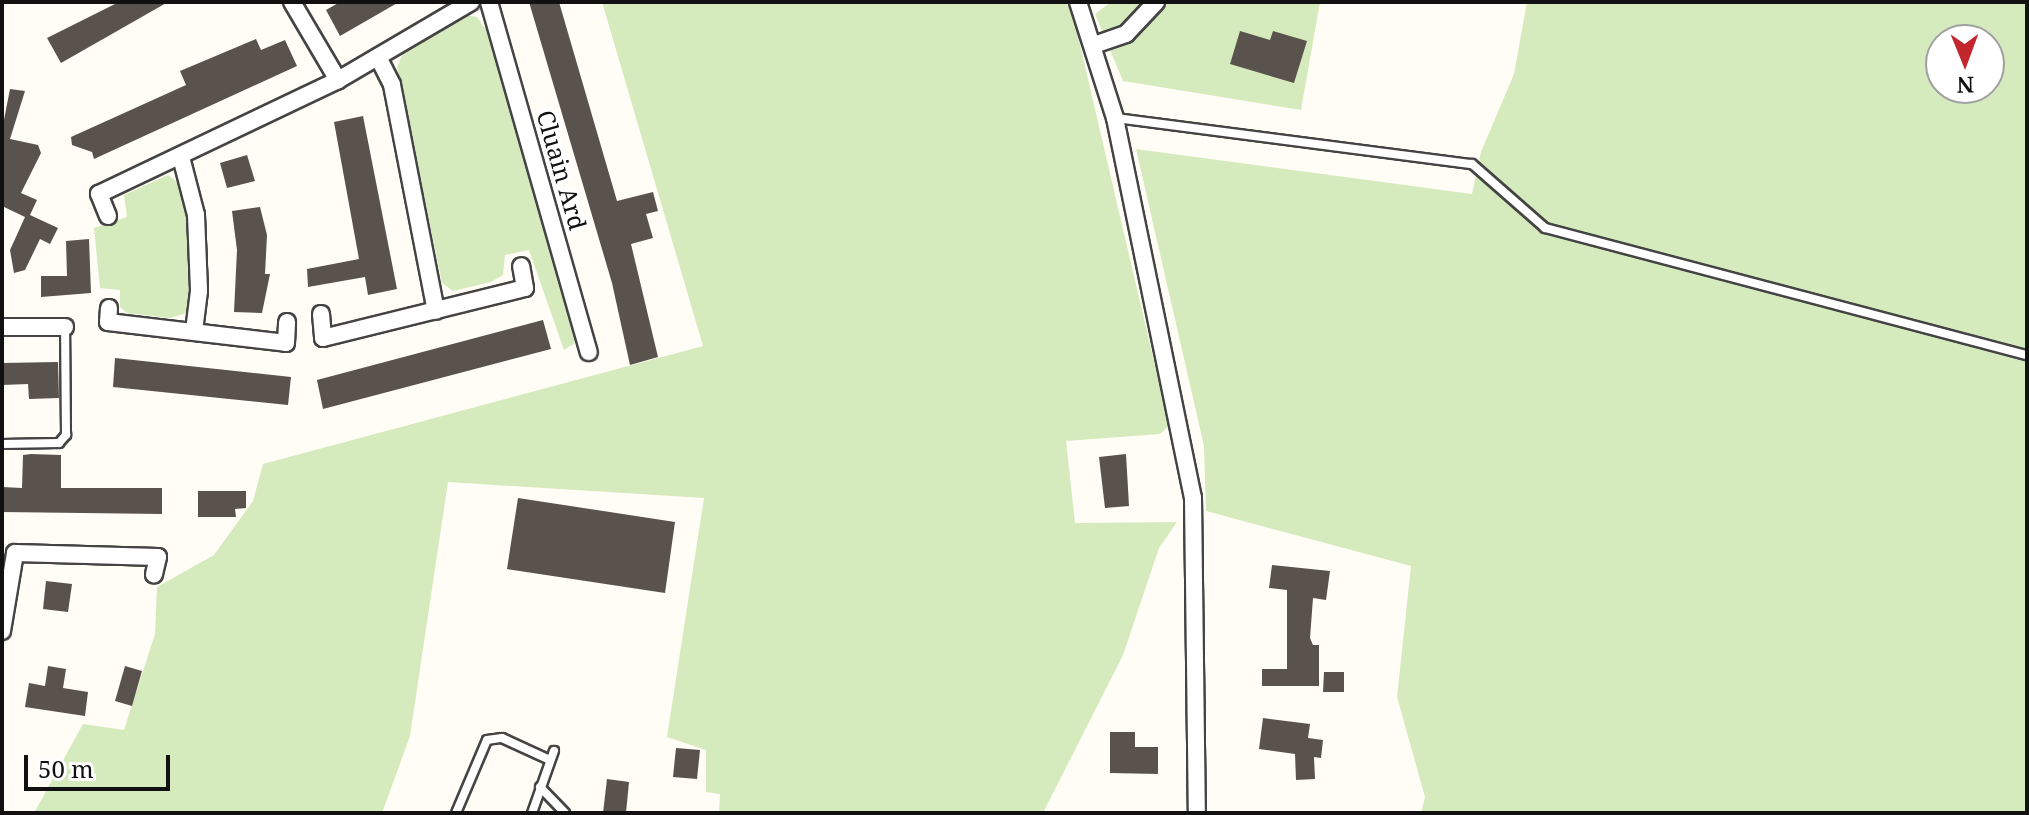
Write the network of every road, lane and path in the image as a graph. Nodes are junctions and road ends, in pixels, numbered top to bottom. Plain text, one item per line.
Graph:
1 (292, 2) edge
2 (471, 2) edge
3 (489, 2) edge
4 (1078, 2) edge
5 (1156, 2) edge
6 (1094, 45) junction
7 (378, 57) junction
8 (338, 80) junction
9 (1115, 118) junction
10 (181, 157) junction
11 (108, 216) dead end
12 (521, 266) dead end
13 (109, 308) dead end
14 (436, 311) junction
15 (321, 314) dead end
16 (287, 322) dead end
17 (2, 327) edge
18 (65, 327) joint
19 (194, 331) junction
20 (589, 352) dead end
21 (2027, 355) edge
22 (2, 444) edge
23 (8, 553) edge
24 (154, 575) dead end
25 (2, 631) edge
26 (540, 787) junction
27 (456, 813) edge
28 (532, 813) edge
29 (565, 813) edge
30 (1197, 813) edge

1 - 8 street
2 - 7 street
3 - 20 street, Cluain Ard
4 - 6 street
5 - 6 street
6 - 9 street
7 - 8 street
7 - 14 street
8 - 10 street
9 - 21 lane
9 - 30 street
10 - 11 street
10 - 19 street
12 - 14 street
13 - 19 street
14 - 15 street
16 - 19 street
17 - 18 street
18 - 22 lane
23 - 24 street
23 - 25 street
26 - 27 lane
26 - 28 lane
26 - 29 lane

